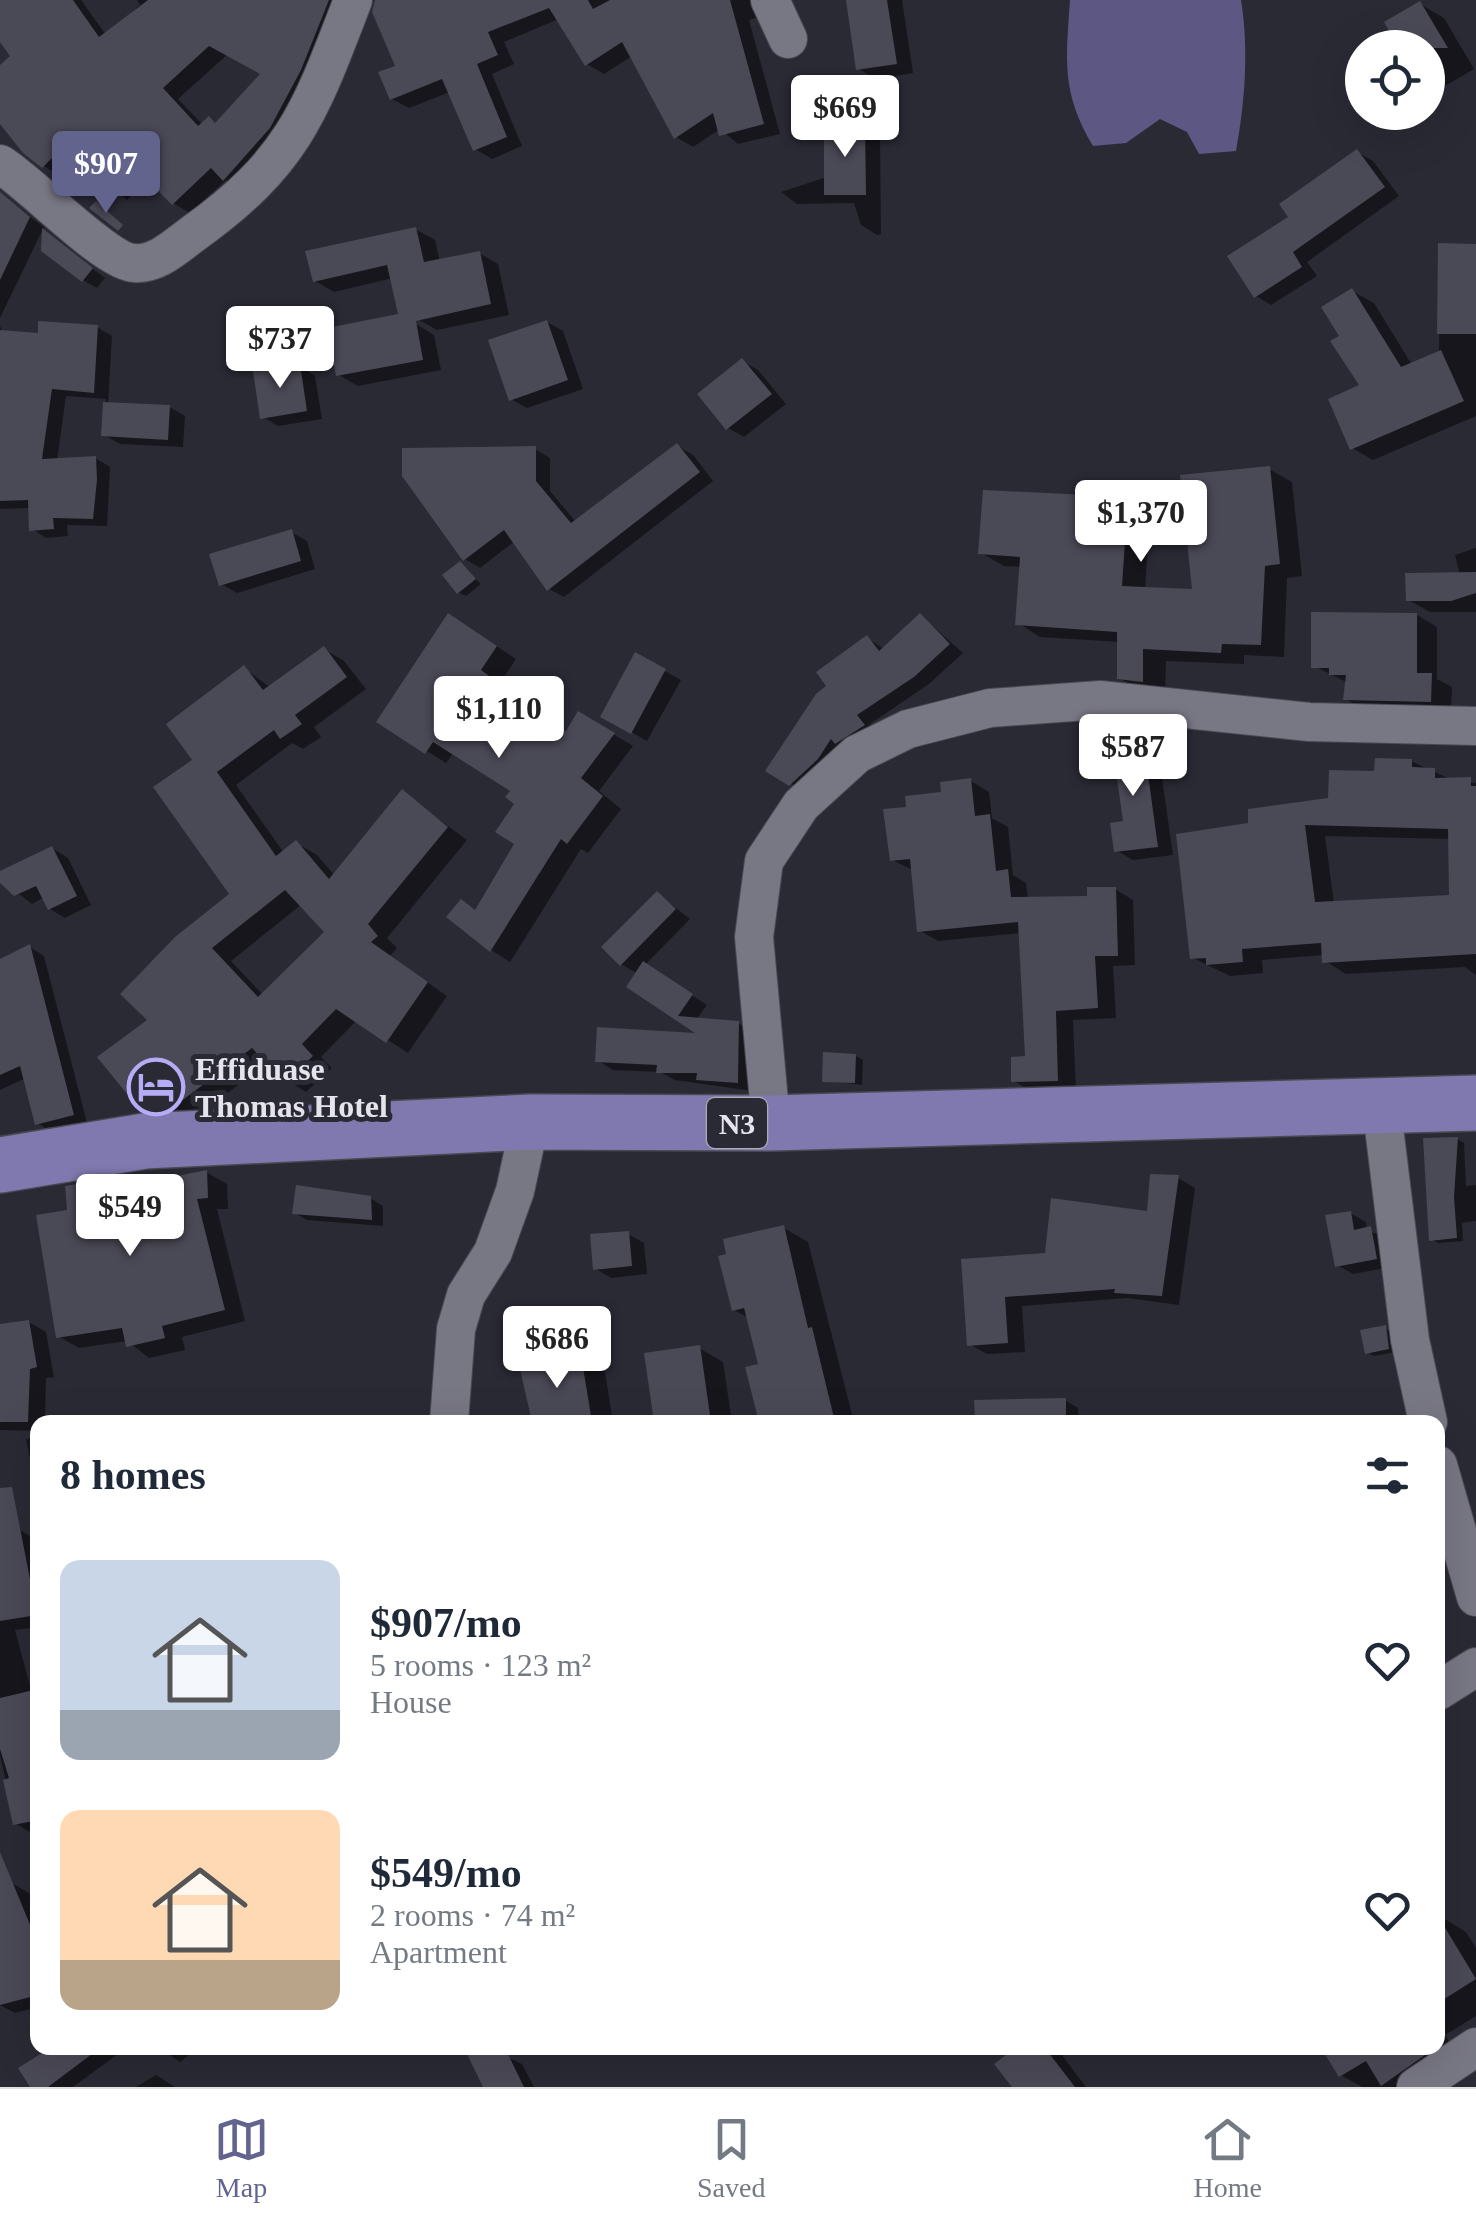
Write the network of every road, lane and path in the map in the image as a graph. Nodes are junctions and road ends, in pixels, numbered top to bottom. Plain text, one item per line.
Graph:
1 (354, 0) edge
2 (770, 0) edge
3 (788, 39) dead end
4 (0, 164) edge
5 (1476, 726) edge
6 (1382, 1103) junction
7 (1476, 1103) edge
8 (530, 1122) junction
9 (771, 1123) junction
10 (0, 1165) edge
11 (450, 1415) edge
12 (1426, 1415) edge
13 (1445, 1516) edge
14 (1476, 1596) edge
15 (1476, 1667) edge
16 (1445, 1687) edge
17 (1476, 2047) edge
18 (1416, 2087) edge

1 - 4 street
2 - 3 street
5 - 9 street
6 - 7 main road, N3
6 - 9 main road, N3
6 - 12 street
8 - 9 main road, N3
8 - 10 main road, N3
8 - 11 street
13 - 14 street
15 - 16 street
17 - 18 street

